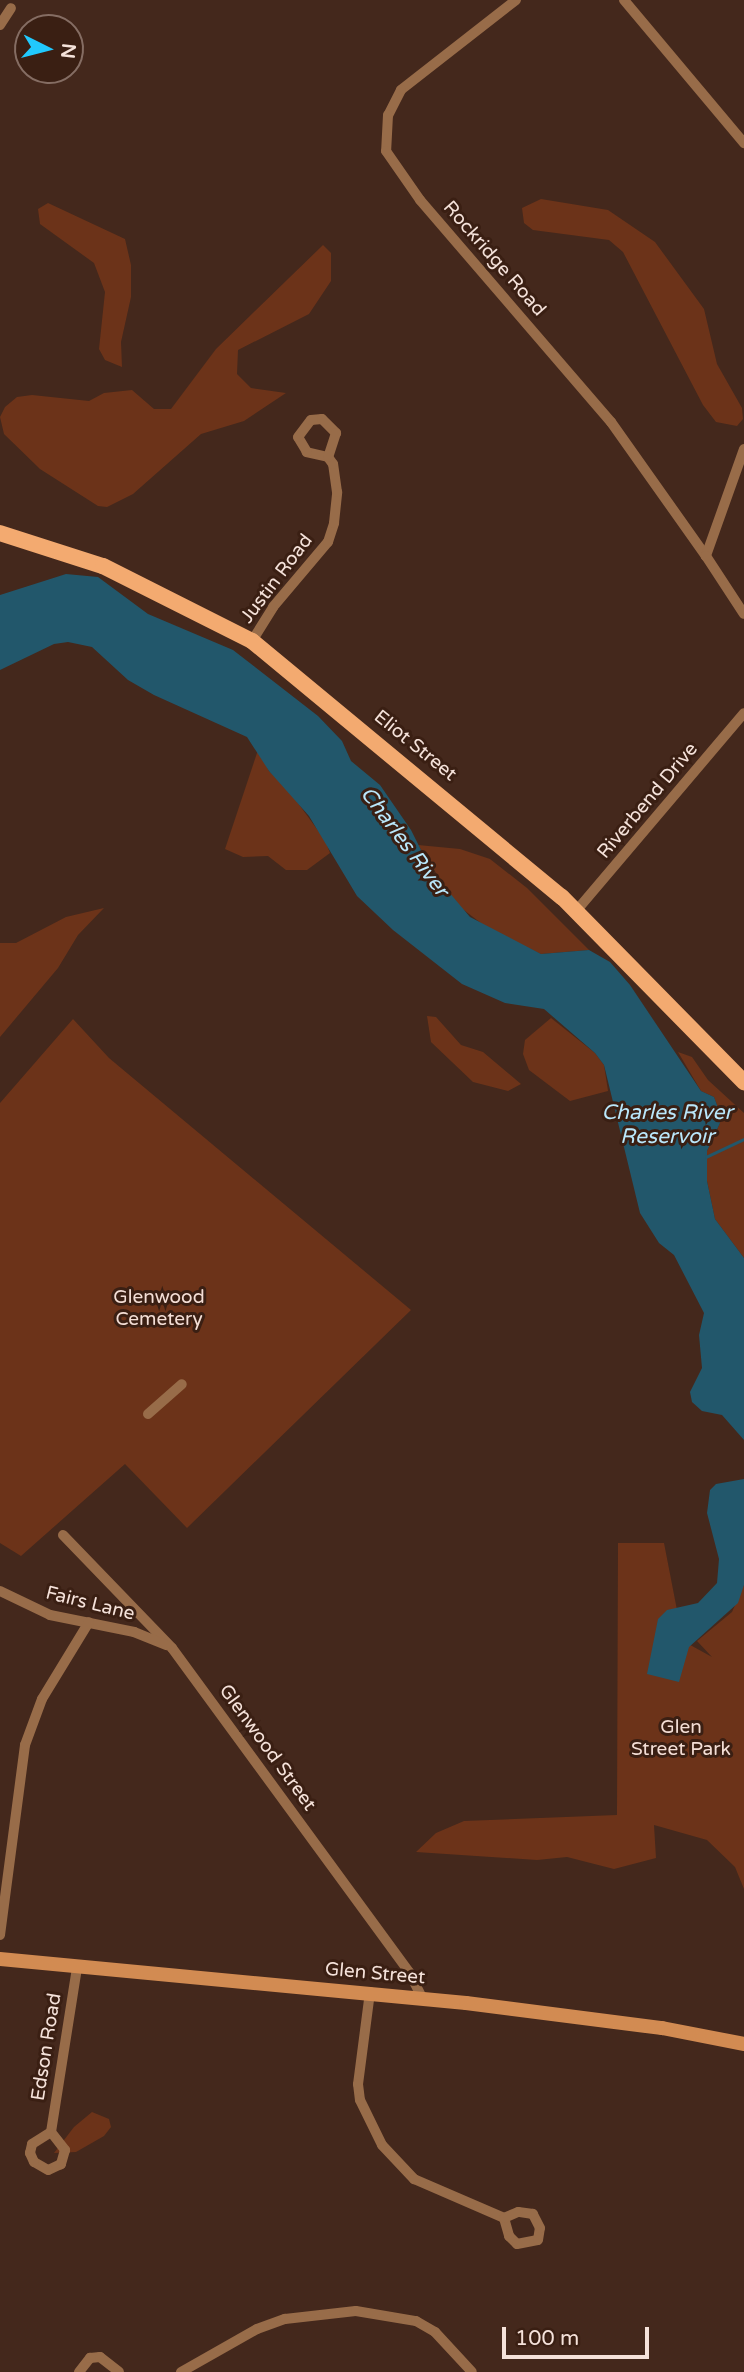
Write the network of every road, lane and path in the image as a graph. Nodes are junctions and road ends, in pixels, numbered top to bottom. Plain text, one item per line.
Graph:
1 (516, 0) edge
2 (624, 0) edge
3 (11, 8) dead end
4 (0, 25) edge
5 (744, 143) edge
6 (744, 449) edge
7 (328, 457) dead end
8 (0, 533) edge
9 (706, 556) junction
10 (744, 614) edge
11 (252, 641) junction
12 (744, 712) edge
13 (577, 910) junction
14 (744, 1082) edge
15 (182, 1384) dead end
16 (148, 1414) dead end
17 (63, 1535) dead end
18 (0, 1591) edge
19 (89, 1622) junction
20 (172, 1648) junction
21 (0, 1935) edge
22 (0, 1959) edge
23 (77, 1967) junction
24 (370, 1993) junction
25 (422, 1998) junction
26 (744, 2044) edge
27 (51, 2132) dead end
28 (504, 2218) dead end
29 (79, 2372) edge
30 (120, 2372) edge
31 (181, 2372) edge
32 (472, 2372) edge

1 - 9 street, Rockridge Road
2 - 5 street
3 - 4 street
6 - 9 street
7 - 11 street, Justin Road
8 - 11 main road, Eliot Street
9 - 10 street
11 - 13 main road, Eliot Street
12 - 13 street, Riverbend Drive
13 - 14 main road, Eliot Street
15 - 16 street
17 - 20 street, Glenwood Street
18 - 19 street, Fairs Lane
19 - 20 street, Fairs Lane
19 - 21 street
20 - 25 street, Glenwood Street
22 - 23 street, Glen Street
23 - 24 street, Glen Street
23 - 27 street, Edson Road
24 - 25 street, Glen Street
24 - 28 street
25 - 26 street, Glen Street
29 - 30 street
31 - 32 street

